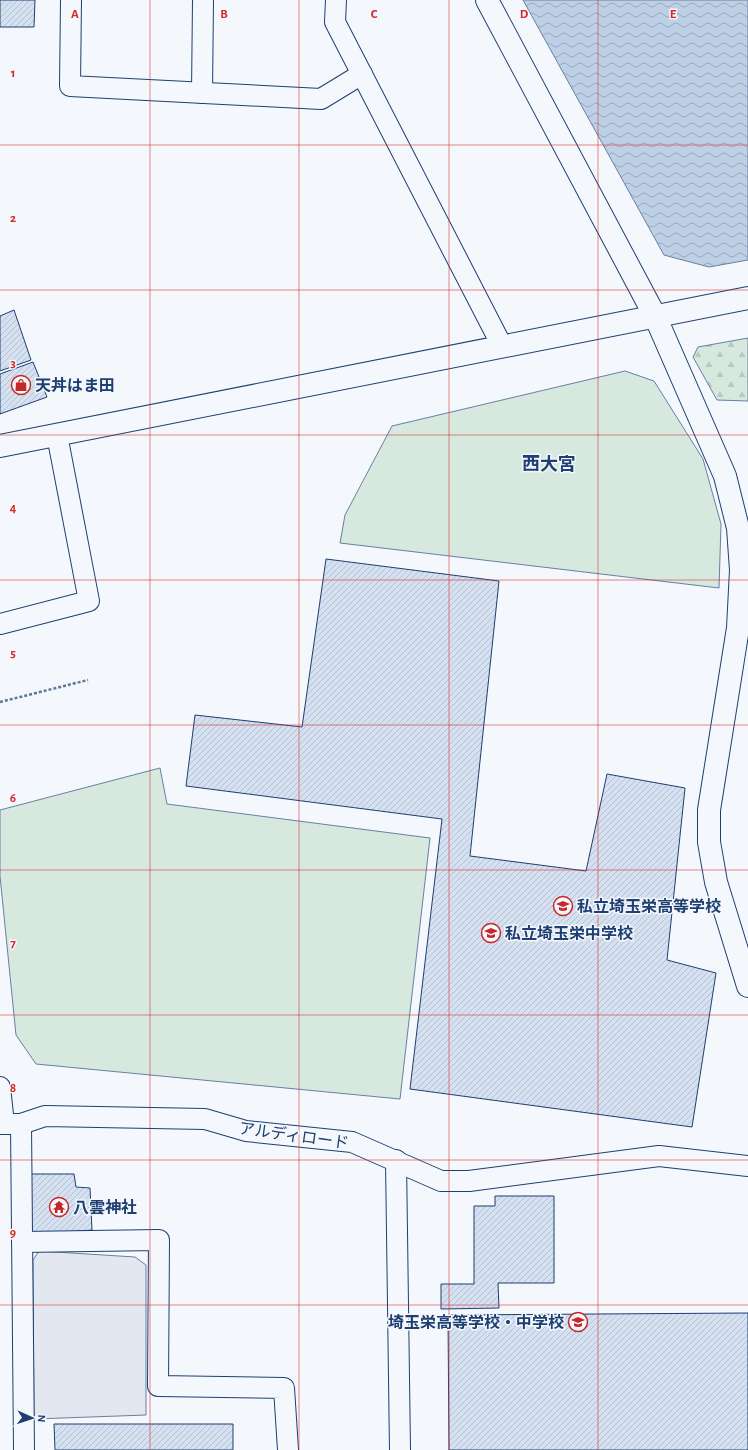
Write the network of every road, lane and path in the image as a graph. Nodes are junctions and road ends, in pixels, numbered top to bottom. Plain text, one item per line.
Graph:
1 (71, 0) edge
2 (203, 0) edge
3 (336, 0) edge
4 (487, 0) edge
5 (362, 74) junction
6 (202, 93) junction
7 (748, 298) edge
8 (654, 316) junction
9 (502, 346) junction
10 (57, 435) junction
11 (0, 446) edge
12 (0, 624) edge
13 (88, 680) dead end
14 (0, 702) edge
15 (748, 986) edge
16 (0, 1087) edge
17 (9, 1124) edge
18 (396, 1160) junction
19 (748, 1166) edge
20 (22, 1242) junction
21 (24, 1450) edge
22 (288, 1450) edge
23 (400, 1450) edge

1 - 6 street
2 - 6 street
3 - 5 street
4 - 8 street
5 - 6 street
5 - 9 street
7 - 8 street
8 - 9 street
8 - 15 street
9 - 10 street
10 - 11 street
10 - 12 street
13 - 14 path
16 - 17 street
17 - 18 street, アルディロード
17 - 20 street
18 - 19 street, アルディロード
18 - 23 street
20 - 21 street
20 - 22 street

